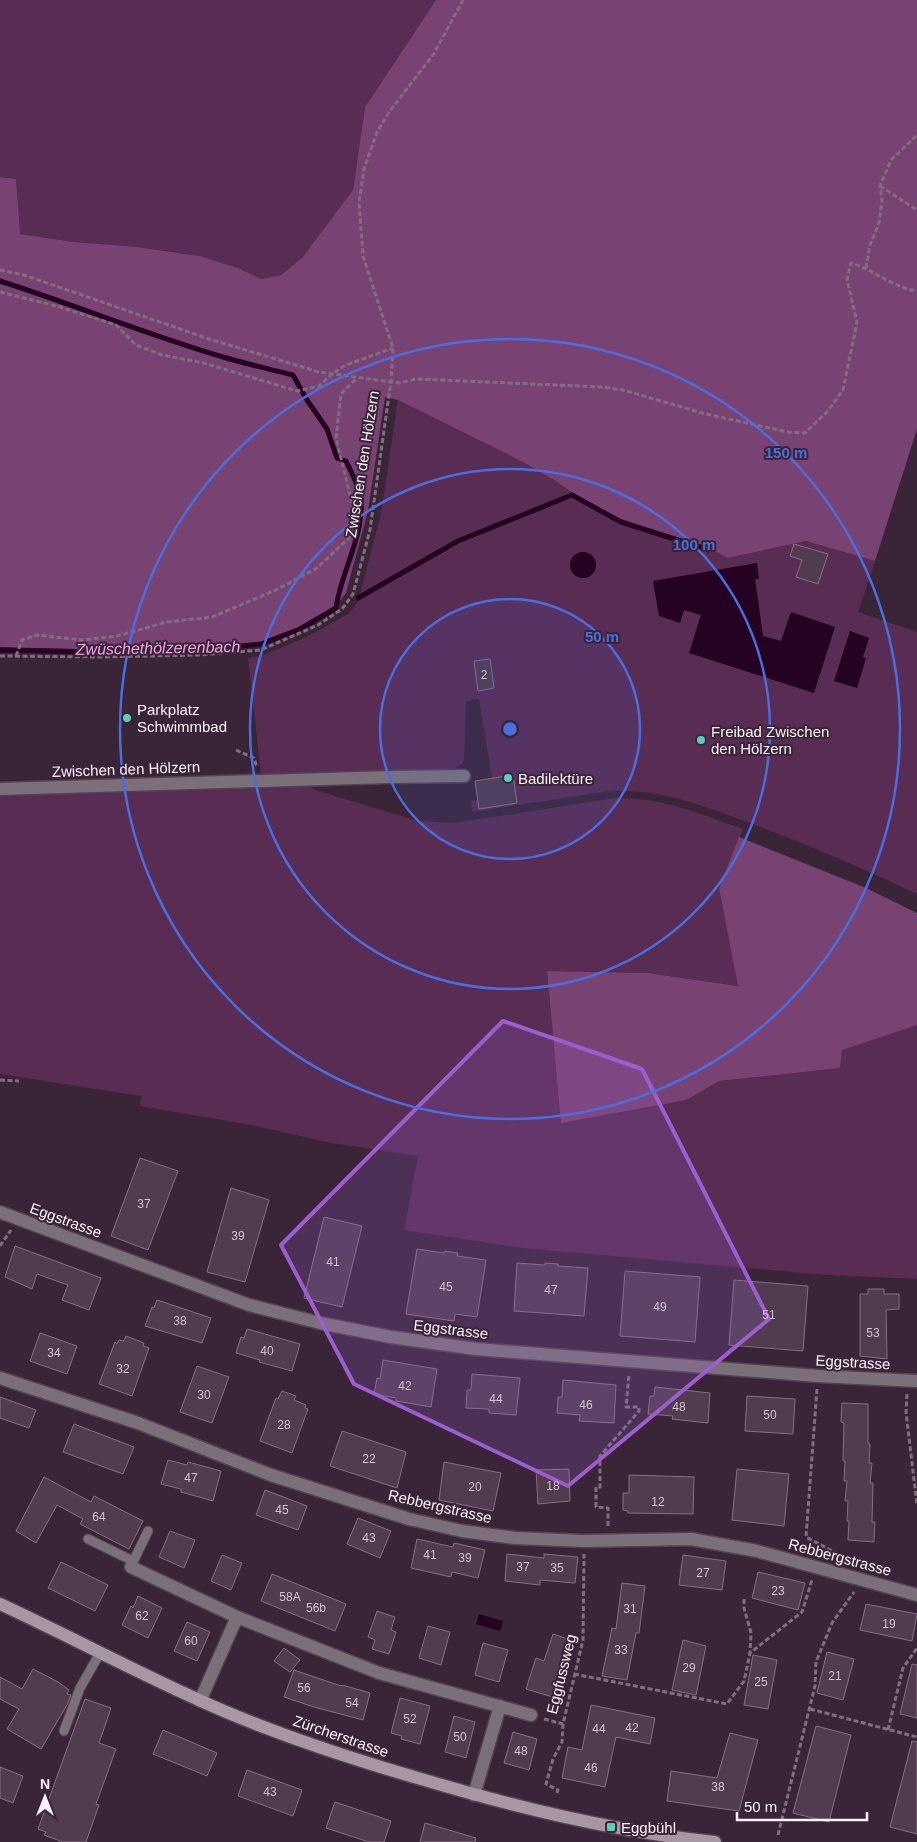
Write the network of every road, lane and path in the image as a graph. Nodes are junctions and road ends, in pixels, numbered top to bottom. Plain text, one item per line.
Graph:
1 (462, 0) edge
2 (917, 136) edge
3 (880, 186) junction
4 (917, 210) edge
5 (866, 268) junction
6 (0, 270) edge
7 (917, 291) edge
8 (0, 292) edge
9 (393, 348) junction
10 (332, 374) junction
11 (357, 378) junction
12 (391, 381) junction
13 (0, 656) edge
14 (16, 656) junction
15 (236, 750) dead end
16 (464, 776) dead end
17 (260, 781) junction
18 (0, 789) edge
19 (0, 1080) edge
20 (19, 1081) dead end
21 (0, 1212) edge
22 (10, 1232) dead end
23 (0, 1246) edge
24 (629, 1374) dead end
25 (818, 1376) junction
26 (0, 1378) edge
27 (912, 1381) edge
28 (917, 1505) edge
29 (601, 1528) dead end
30 (148, 1531) dead end
31 (88, 1539) dead end
32 (583, 1541) junction
33 (132, 1564) junction
34 (815, 1567) junction
35 (862, 1581) junction
36 (917, 1595) edge
37 (744, 1599) dead end
38 (0, 1604) edge
39 (236, 1617) junction
40 (917, 1648) edge
41 (100, 1653) junction
42 (750, 1653) junction
43 (574, 1674) junction
44 (200, 1701) junction
45 (500, 1706) junction
46 (810, 1709) junction
47 (531, 1715) joint
48 (563, 1724) junction
49 (888, 1730) junction
50 (64, 1731) dead end
51 (917, 1737) edge
52 (557, 1793) dead end
53 (474, 1795) junction
54 (778, 1835) dead end
55 (715, 1842) edge

1 - 9 path, Zwischen den Hölzern
2 - 3 path
3 - 4 path
3 - 5 path
5 - 7 path
5 - 12 path
6 - 10 path
8 - 10 path
9 - 10 path
9 - 12 path, Zwischen den Hölzern
10 - 11 path
11 - 12 path
11 - 14 path
12 - 14 path, Zwischen den Hölzern
13 - 14 path, Zwischen den Hölzern
15 - 17 path
16 - 17 street, Zwischen den Hölzern
17 - 18 street, Zwischen den Hölzern
19 - 20 path
21 - 25 street, Eggstrasse
22 - 23 path
24 - 29 path
25 - 27 street, Eggstrasse
25 - 35 path
26 - 32 street, Rebbergstrasse
27 - 28 path
30 - 33 lane
31 - 33 lane
32 - 34 street, Rebbergstrasse
32 - 43 path, Eggfussweg
33 - 39 street
34 - 35 street, Rebbergstrasse
34 - 42 path
35 - 36 street, Rebbergstrasse
35 - 46 path
37 - 42 path
38 - 41 main road, Zürcherstrasse
39 - 44 street
39 - 45 street
40 - 49 path
41 - 44 main road, Zürcherstrasse
41 - 50 lane
42 - 43 path
43 - 48 path, Eggfussweg
44 - 53 main road, Zürcherstrasse
45 - 47 street
45 - 53 street
46 - 49 path
46 - 54 path
47 - 48 path, Eggfussweg
48 - 52 path
49 - 51 path
53 - 55 main road, Zürcherstrasse

